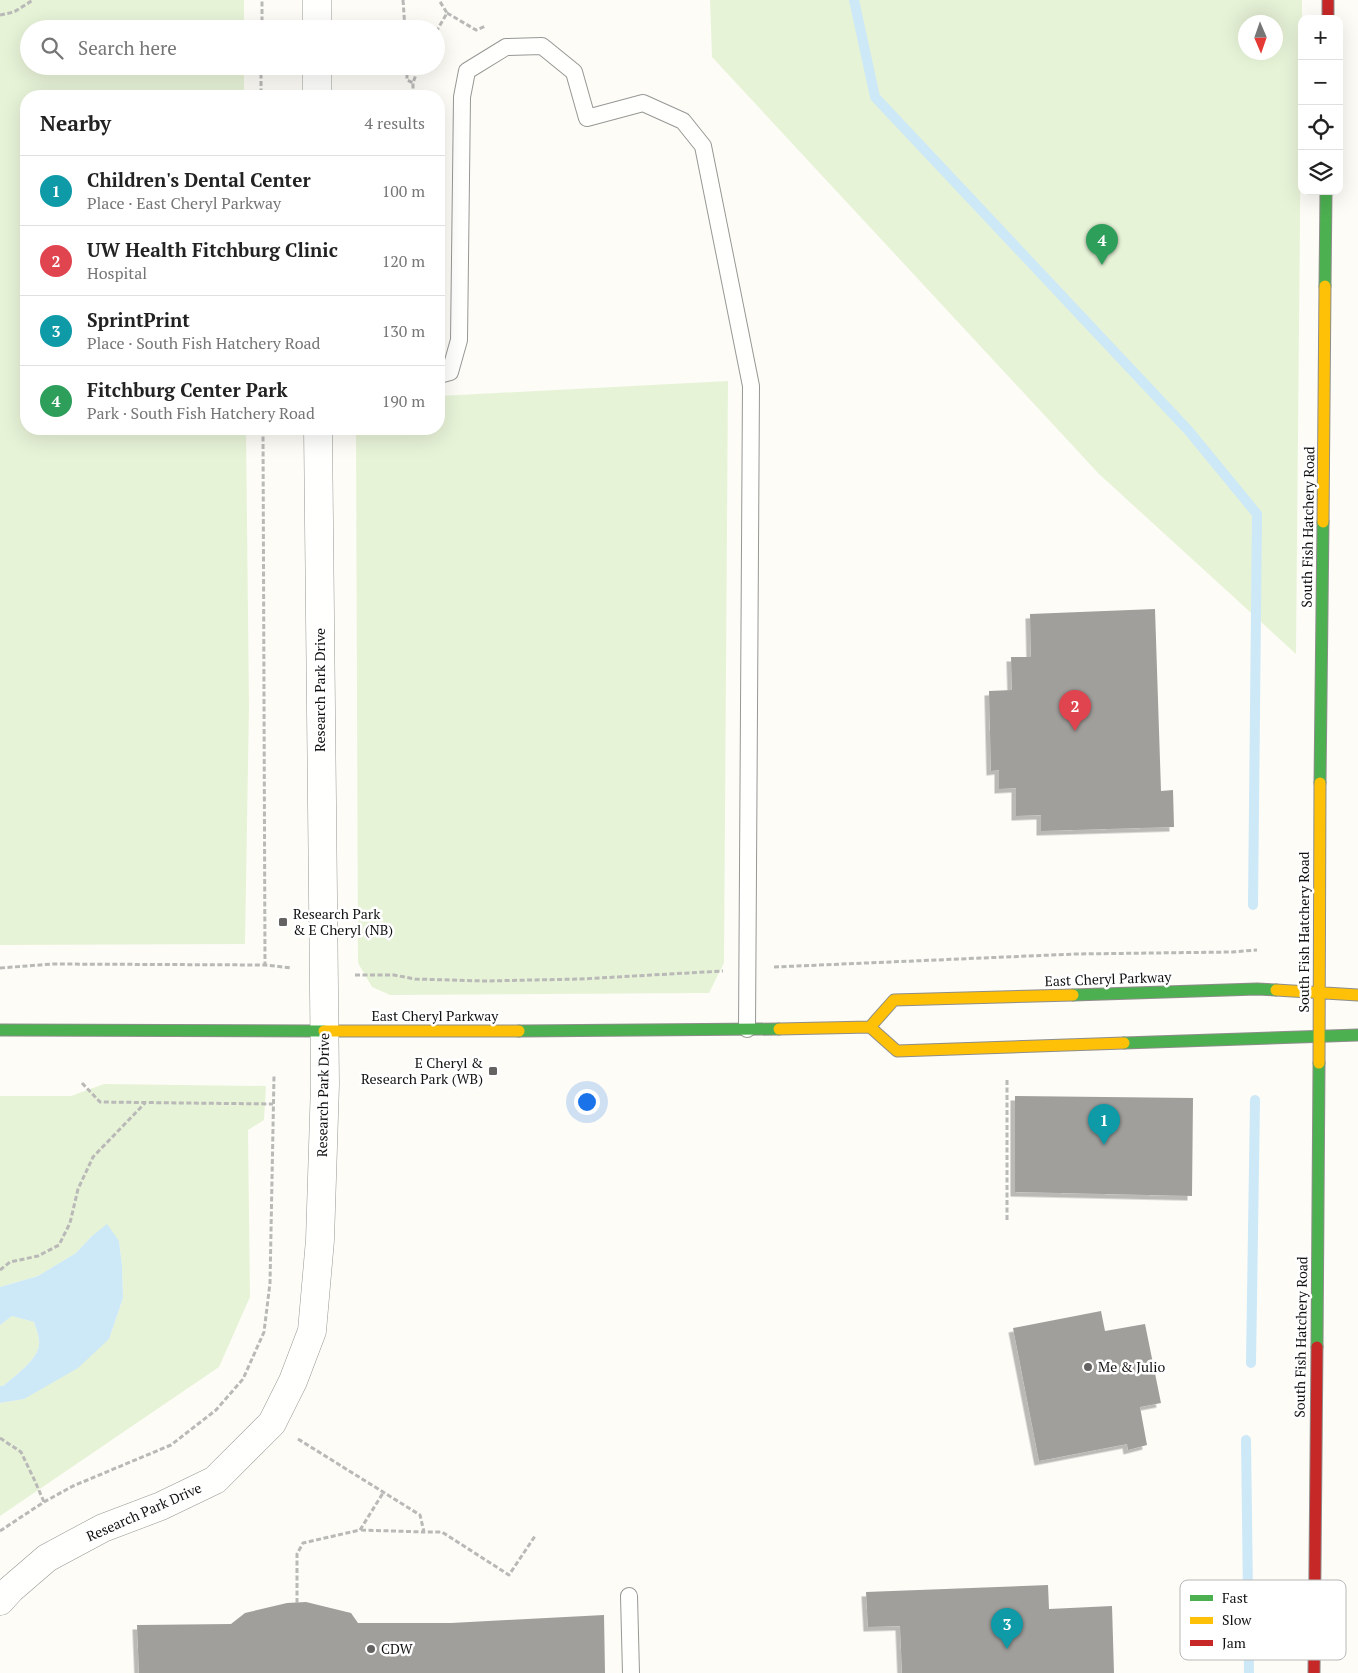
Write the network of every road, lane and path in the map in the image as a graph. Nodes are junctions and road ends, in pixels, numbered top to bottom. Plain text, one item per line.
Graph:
1 (33, 0) edge
2 (262, 0) edge
3 (317, 0) edge
4 (403, 0) edge
5 (439, 0) edge
6 (1328, 0) edge
7 (0, 15) edge
8 (1328, 15) edge
9 (262, 20) edge
10 (317, 20) edge
11 (404, 20) edge
12 (443, 20) edge
13 (261, 75) edge
14 (317, 75) edge
15 (407, 75) edge
16 (415, 75) edge
17 (413, 83) junction
18 (261, 90) edge
19 (317, 90) edge
20 (413, 90) edge
21 (1326, 195) edge
22 (445, 373) edge
23 (263, 435) edge
24 (318, 435) edge
25 (1257, 950) dead end
26 (265, 965) junction
27 (787, 966) dead end
28 (0, 968) edge
29 (294, 968) dead end
30 (712, 972) dead end
31 (356, 975) dead end
32 (1320, 993) junction
33 (1358, 995) edge
34 (870, 1027) junction
35 (747, 1029) junction
36 (0, 1030) edge
37 (324, 1031) junction
38 (1318, 1035) junction
39 (1358, 1035) edge
40 (274, 1076) dead end
41 (1007, 1079) dead end
42 (82, 1083) dead end
43 (145, 1104) junction
44 (273, 1104) junction
45 (1007, 1220) dead end
46 (0, 1270) edge
47 (272, 1423) junction
48 (0, 1438) edge
49 (383, 1493) junction
50 (44, 1502) junction
51 (360, 1530) junction
52 (0, 1531) edge
53 (424, 1532) junction
54 (535, 1536) dead end
55 (1315, 1580) edge
56 (629, 1596) dead end
57 (0, 1601) edge
58 (297, 1603) dead end
59 (1314, 1660) edge
60 (631, 1673) edge
61 (1314, 1673) edge

1 - 7 path
2 - 9 path
3 - 10 street
4 - 11 path
5 - 12 path
6 - 8 street
13 - 18 path
14 - 19 street
15 - 17 path
16 - 17 path
17 - 20 path
21 - 32 street, South Fish Hatchery Road
22 - 35 lane
23 - 26 path
24 - 37 street, Research Park Drive
25 - 27 path
26 - 28 path
26 - 29 path
30 - 31 path
32 - 33 street, East Cheryl Parkway
32 - 34 street, East Cheryl Parkway
32 - 38 street, South Fish Hatchery Road
34 - 35 street, East Cheryl Parkway
34 - 38 street
35 - 37 street, East Cheryl Parkway
36 - 37 street, East Cheryl Parkway
37 - 47 street, Research Park Drive
38 - 39 street
38 - 55 street, South Fish Hatchery Road
40 - 44 path
41 - 45 path
42 - 43 path
43 - 44 path
43 - 46 path
44 - 50 path
47 - 49 path
47 - 57 street, Research Park Drive
48 - 50 path
49 - 51 path
49 - 53 path
50 - 52 path
51 - 53 path
51 - 58 path
53 - 54 path
56 - 60 lane
59 - 61 street, South Fish Hatchery Road

